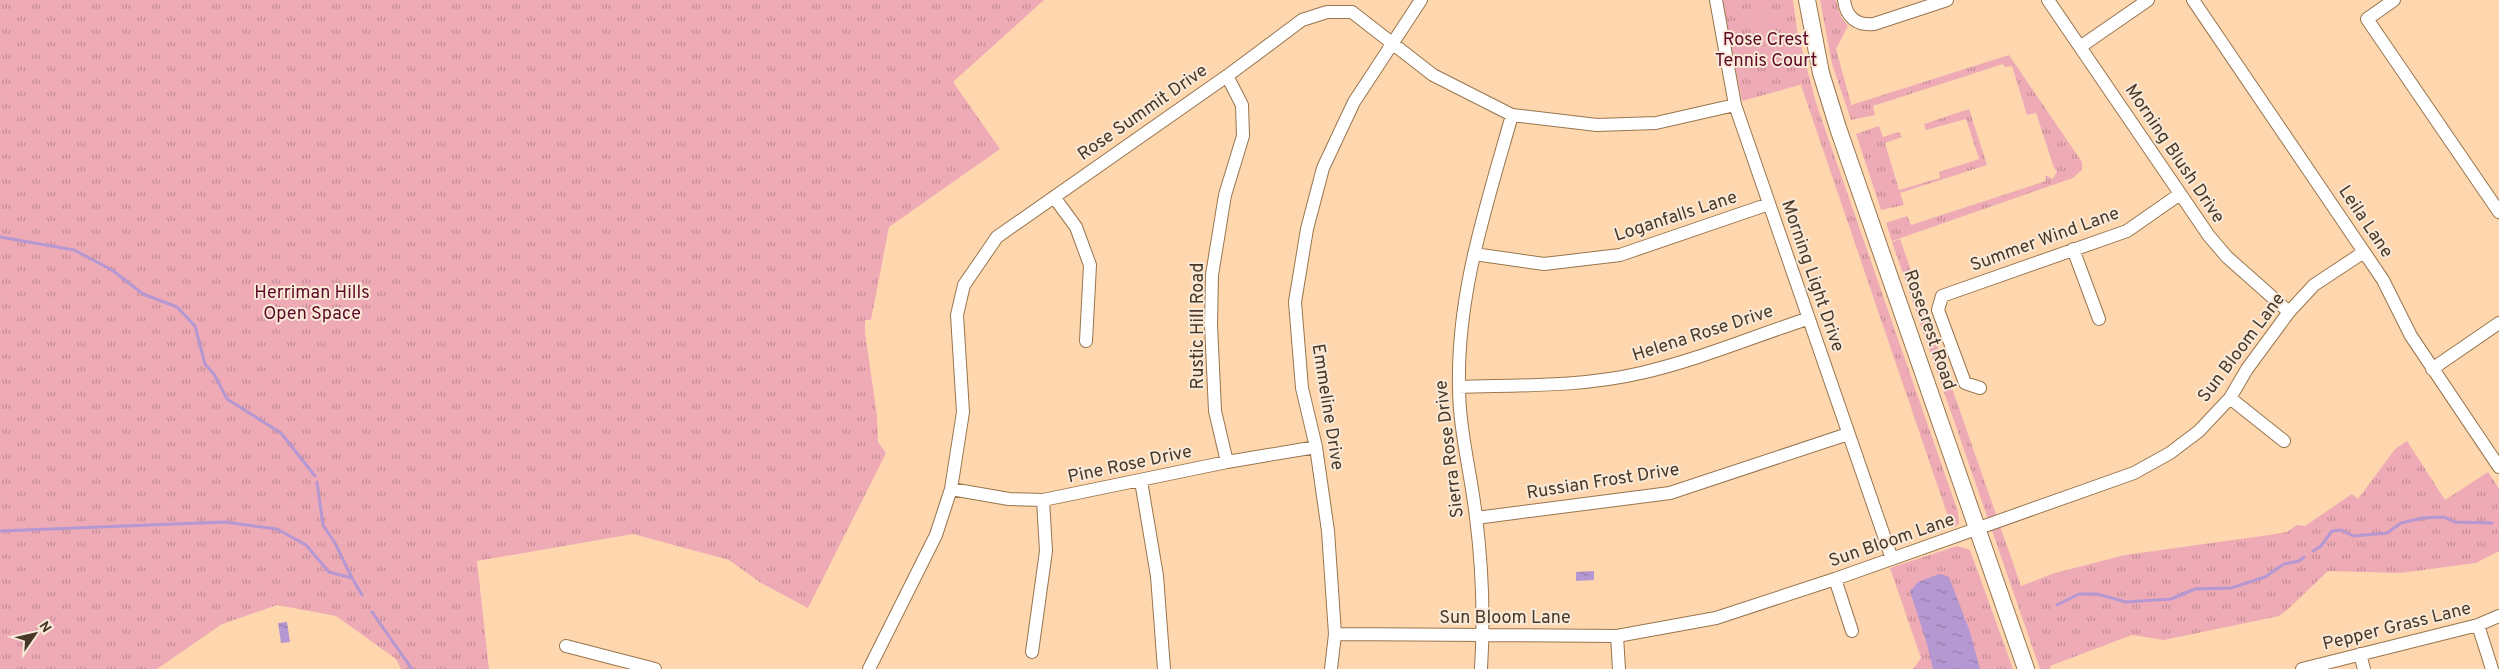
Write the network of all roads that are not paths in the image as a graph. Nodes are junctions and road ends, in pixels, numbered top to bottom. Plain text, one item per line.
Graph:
1 (1421, 0) edge
2 (1716, 0) edge
3 (1807, 0) edge
4 (1844, 0) edge
5 (1947, 0) edge
6 (2048, 0) edge
7 (2148, 0) edge
8 (2193, 0) edge
9 (2394, 0) edge
10 (1392, 42) junction
11 (2080, 46) junction
12 (1227, 76) junction
13 (1735, 105) junction
14 (1512, 115) junction
15 (2180, 194) junction
16 (1054, 197) junction
17 (1769, 204) junction
18 (2499, 212) edge
19 (2073, 250) junction
20 (2364, 252) junction
21 (1474, 254) junction
22 (2289, 312) junction
23 (1807, 319) junction
24 (2099, 319) dead end
25 (2499, 324) edge
26 (1086, 341) dead end
27 (2432, 369) junction
28 (1458, 387) junction
29 (1980, 388) dead end
30 (2230, 398) junction
31 (1848, 434) junction
32 (2284, 441) dead end
33 (1316, 447) junction
34 (1227, 462) junction
35 (2499, 467) edge
36 (1141, 481) junction
37 (951, 490) junction
38 (1043, 500) junction
39 (1476, 518) junction
40 (1978, 530) junction
41 (1892, 559) junction
42 (1835, 579) junction
43 (2499, 616) edge
44 (2478, 625) junction
45 (1852, 631) dead end
46 (1335, 634) junction
47 (1483, 636) junction
48 (1618, 636) junction
49 (566, 646) dead end
50 (1032, 652) dead end
51 (2360, 654) junction
52 (656, 669) edge
53 (869, 669) edge
54 (1164, 669) edge
55 (1331, 669) edge
56 (1481, 669) edge
57 (1620, 669) edge
58 (2026, 669) edge
59 (2302, 669) edge
60 (2364, 669) edge
61 (2492, 669) edge

1 - 10 street, Emmeline Drive
2 - 13 street, Morning Light Drive
3 - 40 main road, Rosecrest Road
4 - 5 street
6 - 11 street, Morning Blush Drive
7 - 11 street
8 - 20 street, Leila Lane
9 - 18 street
10 - 12 street, Rose Summit Drive
10 - 14 street, Rose Summit Drive
10 - 33 street, Emmeline Drive
11 - 15 street, Morning Blush Drive
12 - 16 street, Rose Summit Drive
12 - 34 street, Rustic Hill Road
13 - 14 street, Rose Summit Drive
13 - 17 street, Morning Light Drive
14 - 21 street, Sierra Rose Drive
15 - 19 street, Summer Wind Lane
15 - 22 street, Morning Blush Drive
16 - 26 street
16 - 37 street, Rose Summit Drive
17 - 21 street, Loganfalls Lane
17 - 23 street, Morning Light Drive
19 - 24 street
19 - 29 street, Summer Wind Lane
20 - 22 street, Sun Bloom Lane
20 - 27 street, Leila Lane
21 - 28 street, Sierra Rose Drive
22 - 30 street, Sun Bloom Lane
23 - 28 street, Helena Rose Drive
23 - 31 street, Morning Light Drive
25 - 27 street
27 - 35 street, Leila Lane
28 - 39 street, Sierra Rose Drive
30 - 32 street
30 - 40 street, Sun Bloom Lane
31 - 39 street, Russian Frost Drive
31 - 41 street, Morning Light Drive
33 - 34 street, Pine Rose Drive
33 - 46 street, Emmeline Drive
34 - 36 street, Pine Rose Drive
36 - 38 street, Pine Rose Drive
36 - 54 street
37 - 38 street, Pine Rose Drive
37 - 53 street, Rose Summit Drive
38 - 50 street
39 - 47 street, Sierra Rose Drive
40 - 41 street, Sun Bloom Lane
40 - 58 main road, Rosecrest Road
41 - 42 street, Sun Bloom Lane
42 - 45 street
42 - 48 street, Sun Bloom Lane
43 - 44 street, Pepper Grass Lane
44 - 51 street, Pepper Grass Lane
44 - 61 street
46 - 47 street, Sun Bloom Lane
46 - 55 street, Emmeline Drive
47 - 48 street, Sun Bloom Lane
47 - 56 street, Sierra Rose Drive
48 - 57 street
49 - 52 street
51 - 59 street, Pepper Grass Lane
51 - 60 street

